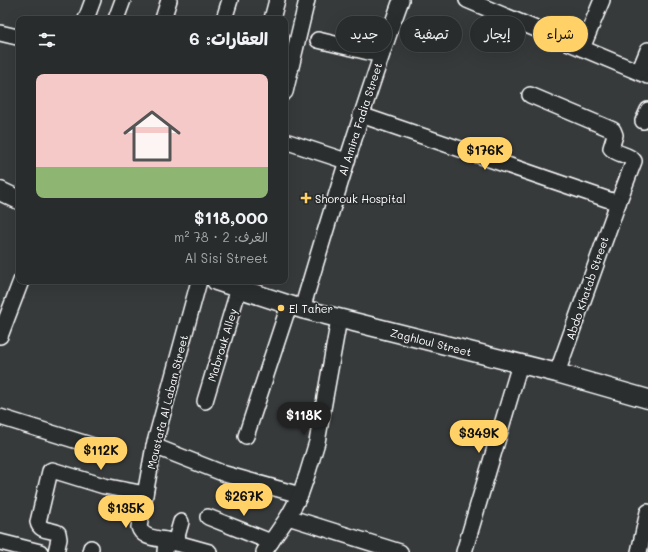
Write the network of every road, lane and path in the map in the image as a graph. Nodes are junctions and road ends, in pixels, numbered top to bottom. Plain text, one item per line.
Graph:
1 (93, 0) edge
2 (123, 0) edge
3 (169, 0) edge
4 (230, 0) edge
5 (277, 0) edge
6 (306, 0) edge
7 (401, 0) edge
8 (467, 0) edge
9 (602, 0) edge
10 (87, 16) edge
11 (117, 16) edge
12 (164, 16) edge
13 (225, 16) edge
14 (273, 16) edge
15 (533, 28) edge
16 (0, 33) edge
17 (588, 34) edge
18 (16, 37) edge
19 (318, 40) dead end
20 (648, 50) edge
21 (588, 51) edge
22 (381, 55) junction
23 (643, 74) edge
24 (288, 79) edge
25 (530, 94) dead end
26 (361, 115) junction
27 (288, 142) edge
28 (346, 161) junction
29 (0, 191) edge
30 (15, 201) edge
31 (618, 203) junction
32 (20, 284) edge
33 (198, 284) edge
34 (226, 284) edge
35 (240, 288) junction
36 (295, 307) junction
37 (339, 319) junction
38 (0, 336) edge
39 (520, 364) junction
40 (557, 374) junction
41 (648, 398) edge
42 (205, 401) dead end
43 (0, 417) edge
44 (246, 436) dead end
45 (154, 446) junction
46 (113, 452) dead end
47 (145, 494) junction
48 (300, 495) junction
49 (648, 512) edge
50 (208, 517) dead end
51 (288, 517) junction
52 (182, 522) dead end
53 (0, 542) edge
54 (169, 545) edge
55 (267, 547) edge
56 (40, 552) edge
57 (56, 552) edge
58 (209, 552) edge
59 (400, 552) edge
60 (464, 552) edge
61 (638, 552) edge

1 - 10 street
2 - 11 street
3 - 12 street
4 - 13 street
5 - 14 street
6 - 24 street
7 - 22 street, Al Amira Fadia Street
8 - 15 street
9 - 17 street
16 - 18 street
19 - 22 street
20 - 23 street
21 - 23 street
22 - 26 street, Al Amira Fadia Street
25 - 31 street, Abdo Khatab Street
26 - 28 street, Al Amira Fadia Street
26 - 31 street
27 - 28 street
28 - 36 street, Al Amira Fadia Street
29 - 30 street
31 - 40 street, Abdo Khatab Street
32 - 38 street
33 - 45 street, Moustafa Al Laban Street
34 - 35 street, Zaghloul Street
35 - 36 street, Zaghloul Street
35 - 42 street, Mabrouk Alley
36 - 37 street, Zaghloul Street
36 - 44 street, Al Amira Fadia Street
37 - 39 street, Zaghloul Street
37 - 48 street
39 - 40 street, Zaghloul Street
39 - 60 street
40 - 41 street, Zaghloul Street
43 - 46 street
45 - 47 street, Moustafa Al Laban Street
45 - 48 street
47 - 54 street, Moustafa Al Laban Street
47 - 57 street
48 - 51 street
49 - 61 street
50 - 55 street
51 - 55 street
51 - 59 street
52 - 54 street
53 - 56 street
54 - 58 street

